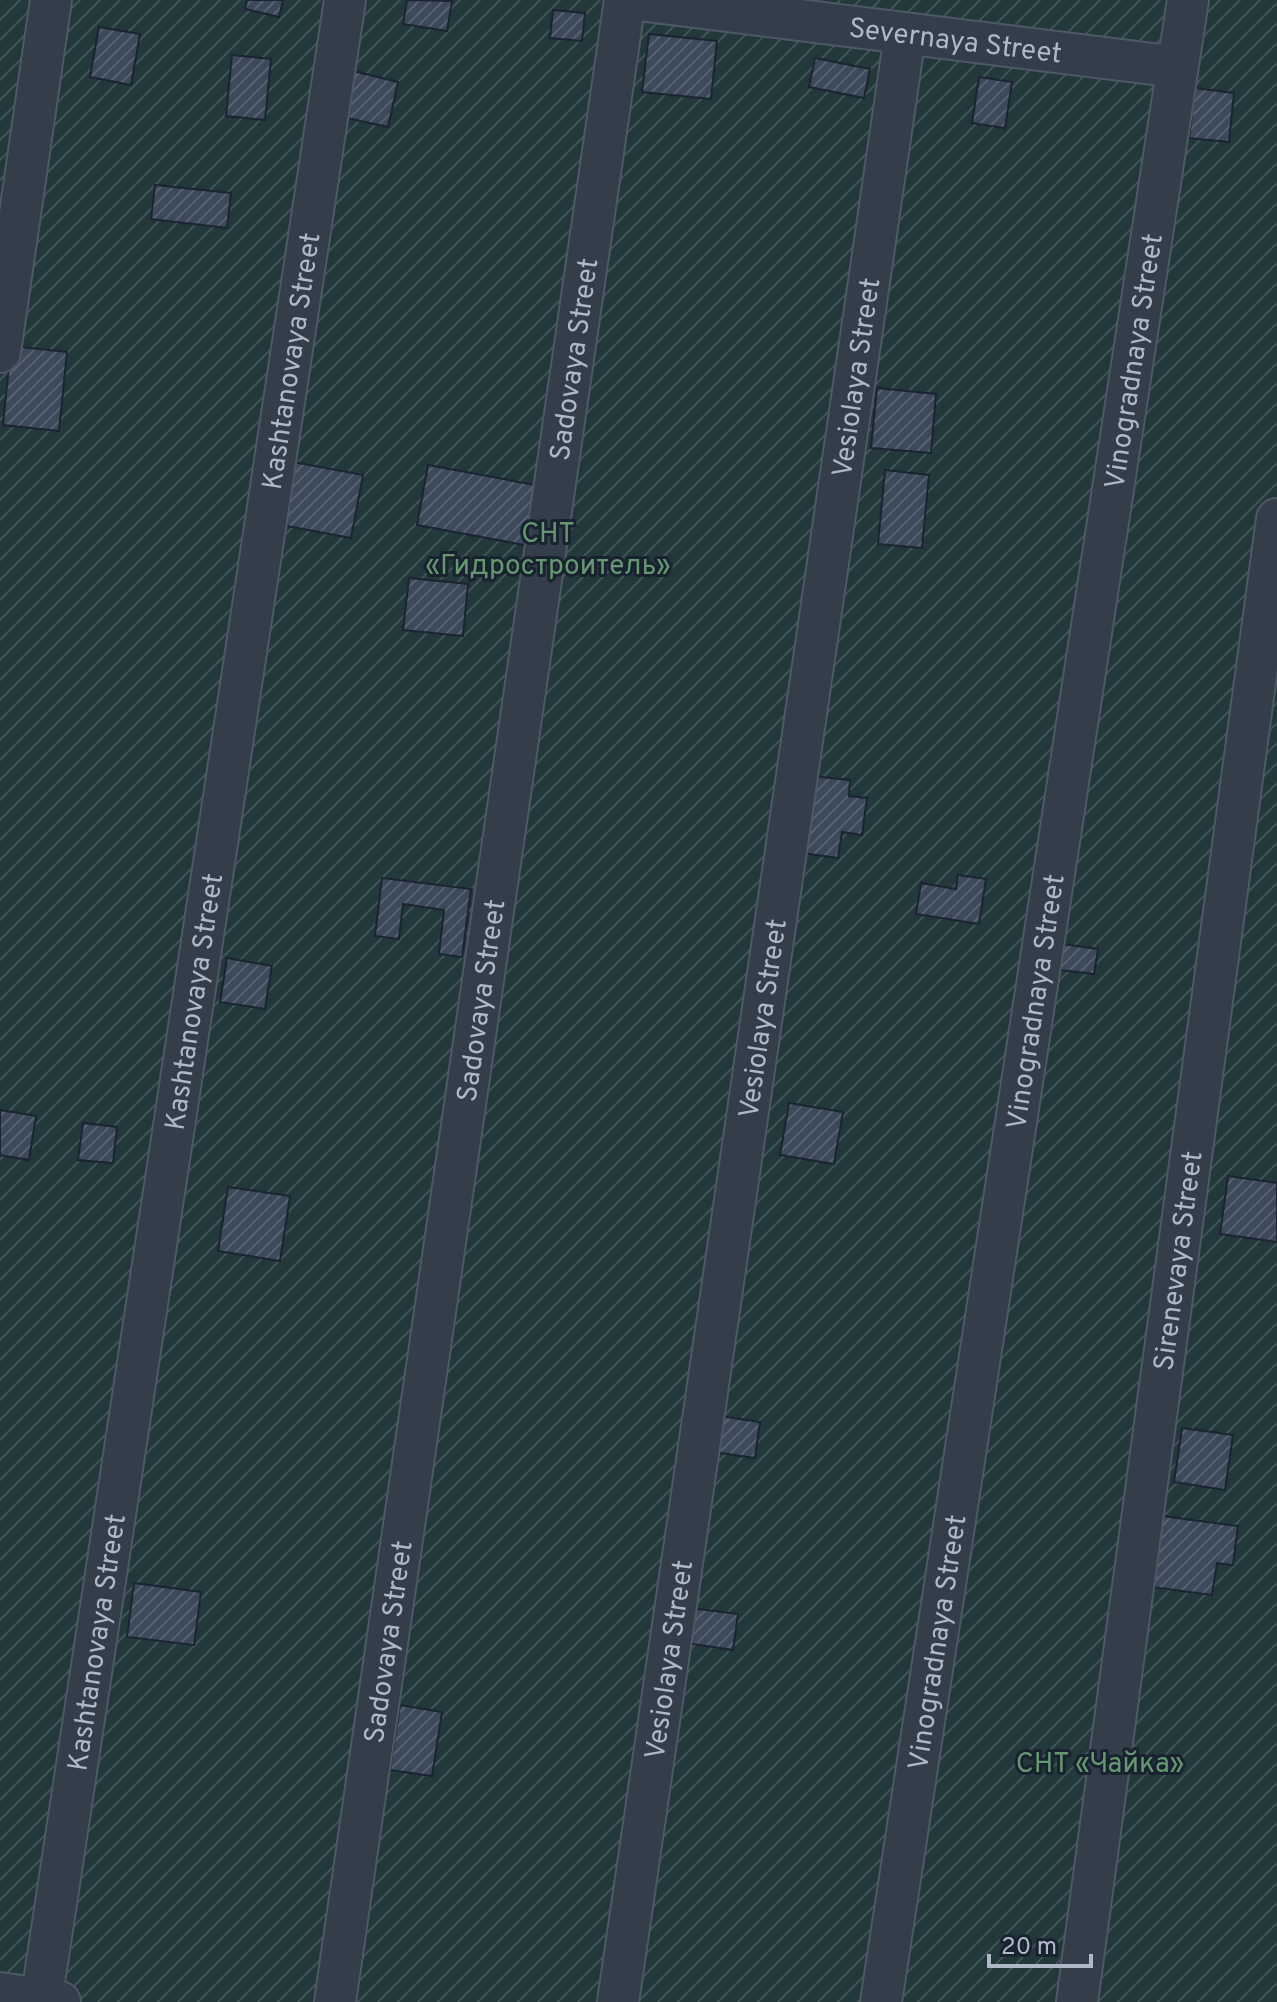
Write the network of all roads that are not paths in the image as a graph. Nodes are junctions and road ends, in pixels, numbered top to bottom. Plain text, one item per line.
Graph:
1 (51, 0) edge
2 (345, 0) edge
3 (625, 0) edge
4 (638, 0) edge
5 (1188, 0) edge
6 (905, 35) junction
7 (1177, 67) junction
8 (0, 352) edge
9 (1277, 519) edge
10 (0, 1993) edge
11 (47, 2001) edge
12 (335, 2002) edge
13 (618, 2002) edge
14 (881, 2002) edge
15 (1077, 2002) edge

1 - 8 street
2 - 11 street, Kashtanovaya Street
3 - 12 street, Sadovaya Street
4 - 6 street, Severnaya Street
5 - 7 street, Vinogradnaya Street
6 - 7 street, Severnaya Street
6 - 13 street, Vesiolaya Street
7 - 14 street, Vinogradnaya Street
9 - 15 street, Sirenevaya Street
10 - 11 street

